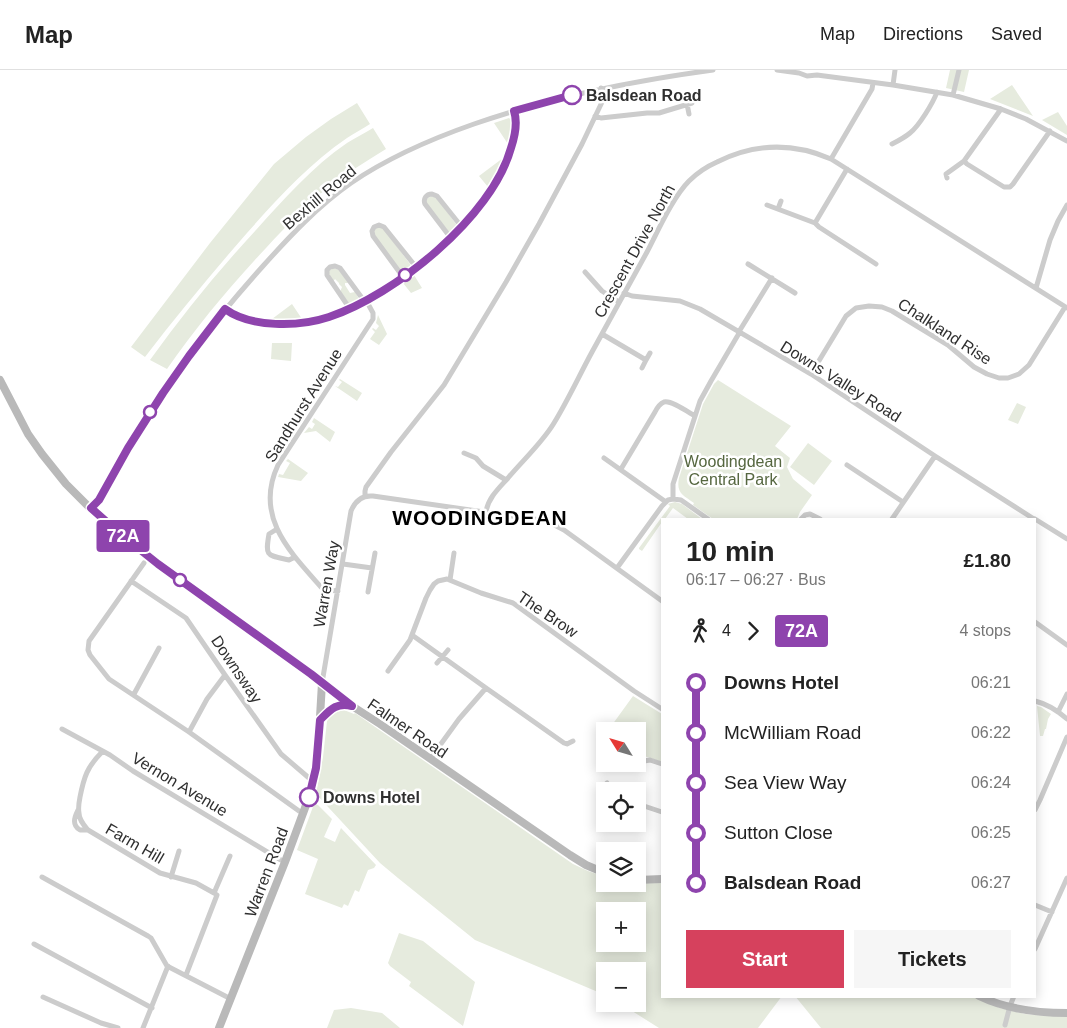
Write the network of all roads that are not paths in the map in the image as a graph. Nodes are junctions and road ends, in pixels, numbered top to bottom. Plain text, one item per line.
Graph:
1 (713, 70) edge
2 (777, 70) edge
3 (833, 70) edge
4 (895, 70) edge
5 (959, 70) edge
6 (832, 77) junction
7 (873, 83) junction
8 (893, 85) junction
9 (601, 88) junction
10 (937, 92) junction
11 (953, 95) junction
12 (1001, 109) junction
13 (514, 111) junction
14 (689, 114) dead end
15 (596, 116) junction
16 (1050, 131) junction
17 (1067, 141) edge
18 (900, 147) dead end
19 (831, 159) junction
20 (964, 161) junction
21 (847, 169) junction
22 (944, 175) dead end
23 (781, 201) dead end
24 (766, 205) dead end
25 (1067, 205) edge
26 (778, 209) junction
27 (815, 223) junction
28 (461, 226) junction
29 (450, 238) junction
30 (748, 264) dead end
31 (876, 264) dead end
32 (416, 267) junction
33 (587, 276) dead end
34 (403, 277) junction
35 (772, 278) junction
36 (1036, 288) junction
37 (624, 294) junction
38 (795, 294) dead end
39 (365, 300) junction
40 (619, 302) junction
41 (350, 308) junction
42 (1066, 308) edge
43 (225, 309) junction
44 (739, 332) junction
45 (602, 334) junction
46 (650, 353) dead end
47 (646, 360) junction
48 (642, 368) dead end
49 (811, 374) junction
50 (0, 380) edge
51 (695, 416) junction
52 (467, 456) dead end
53 (935, 456) junction
54 (604, 458) dead end
55 (847, 465) dead end
56 (621, 470) junction
57 (855, 470) junction
58 (851, 476) dead end
59 (506, 480) junction
60 (365, 496) junction
61 (672, 498) junction
62 (666, 502) junction
63 (903, 502) junction
64 (91, 508) junction
65 (486, 512) junction
66 (707, 518) edge
67 (802, 518) edge
68 (818, 518) edge
69 (893, 518) edge
70 (1033, 518) edge
71 (1036, 520) edge
72 (277, 529) junction
73 (1067, 539) edge
74 (374, 553) dead end
75 (454, 553) dead end
76 (295, 557) junction
77 (144, 563) dead end
78 (343, 564) junction
79 (372, 568) junction
80 (617, 568) junction
81 (450, 580) junction
82 (131, 581) junction
83 (338, 591) junction
84 (368, 592) dead end
85 (661, 600) edge
86 (1036, 624) edge
87 (412, 635) junction
88 (1067, 645) edge
89 (159, 648) dead end
90 (448, 650) dead end
91 (442, 656) junction
92 (394, 663) junction
93 (437, 663) dead end
94 (399, 667) dead end
95 (388, 671) dead end
96 (225, 675) junction
97 (322, 683) junction
98 (486, 688) junction
99 (134, 694) junction
100 (1067, 694) edge
101 (1036, 701) edge
102 (352, 706) junction
103 (661, 708) edge
104 (1058, 712) junction
105 (1067, 719) edge
106 (320, 720) junction
107 (62, 728) dead end
108 (189, 732) junction
109 (1067, 737) edge
110 (573, 741) dead end
111 (102, 752) junction
112 (430, 759) junction
113 (646, 762) edge
114 (661, 764) edge
115 (314, 779) junction
116 (646, 807) edge
117 (1036, 808) edge
118 (661, 812) edge
119 (304, 813) junction
120 (179, 851) dead end
121 (230, 856) dead end
122 (285, 862) junction
123 (596, 868) edge
124 (42, 876) dead end
125 (171, 877) junction
126 (1067, 878) edge
127 (661, 879) edge
128 (646, 880) edge
129 (214, 892) junction
130 (1036, 905) edge
131 (1052, 912) junction
132 (34, 944) dead end
133 (1036, 947) edge
134 (168, 966) junction
135 (186, 975) junction
136 (43, 997) dead end
137 (984, 998) edge
138 (1013, 998) edge
139 (231, 999) junction
140 (1010, 1006) junction
141 (152, 1008) junction
142 (1067, 1013) edge
143 (1005, 1025) dead end
144 (118, 1028) edge
145 (143, 1028) edge
146 (219, 1028) edge

1 - 9 street, Bexhill Road
2 - 6 street
3 - 6 street
4 - 8 street
5 - 11 street
6 - 7 street
7 - 8 street
7 - 19 street
8 - 10 street
9 - 13 street, Bexhill Road
9 - 15 street
10 - 11 street
10 - 18 street
11 - 12 street
12 - 16 street
12 - 20 street
13 - 28 street
13 - 43 street, Bexhill Road
14 - 15 street
15 - 60 street
16 - 17 street
16 - 20 street
19 - 21 street, Crescent Drive North
19 - 37 street, Crescent Drive North
20 - 22 street
21 - 27 street
21 - 36 street, Crescent Drive North
23 - 26 street
24 - 26 street
25 - 36 street
26 - 27 street
27 - 31 street
28 - 29 street
28 - 29 street
29 - 32 street
30 - 35 street
32 - 34 street
32 - 34 street
33 - 40 street
34 - 39 street
35 - 38 street
35 - 44 street
36 - 42 street, Crescent Drive North
37 - 40 street, Crescent Drive North
37 - 44 street, Downs Valley Road
39 - 41 street
39 - 41 street
39 - 72 street, Sandhurst Avenue
40 - 45 street, Crescent Drive North
41 - 43 street
42 - 49 street, Chalkland Rise
43 - 64 street, Bexhill Road
44 - 49 street, Downs Valley Road
44 - 51 street
45 - 47 street
45 - 59 street, Crescent Drive North
46 - 47 street
47 - 48 street
49 - 53 street, Downs Valley Road
50 - 64 main road, Falmer Road
51 - 56 street
51 - 61 street
52 - 59 street
53 - 63 street
53 - 70 street, Downs Valley Road
54 - 56 street
55 - 57 street
56 - 62 street
57 - 58 street
57 - 63 street
59 - 65 street, Crescent Drive North
60 - 65 street
60 - 78 street, Warren Way
61 - 62 street
61 - 66 street
62 - 80 street
63 - 69 street
64 - 97 main road, Falmer Road
65 - 80 street
67 - 68 street
71 - 73 street, Downs Valley Road
72 - 76 street, Sandhurst Avenue
72 - 76 street
74 - 79 street
75 - 81 street
76 - 83 street, Sandhurst Avenue
77 - 82 street
78 - 79 street
78 - 83 street, Warren Way
79 - 84 street
80 - 85 street
81 - 87 street
81 - 103 street, The Brow
82 - 96 street, Downsway
82 - 99 street
83 - 97 street, Warren Way
86 - 88 street
87 - 91 street
87 - 92 street
89 - 99 street
90 - 91 street
91 - 93 street
91 - 98 street
92 - 94 street
92 - 95 street
96 - 108 street
96 - 115 street, Downsway
97 - 102 main road, Falmer Road
97 - 106 main road, Warren Road
98 - 110 street
98 - 112 street
99 - 108 street
100 - 104 street
101 - 104 street
102 - 106 main road
102 - 112 main road, Falmer Road
104 - 105 street
106 - 115 main road, Warren Road
107 - 111 street, Vernon Avenue
108 - 119 street
109 - 117 street
111 - 122 street, Vernon Avenue
111 - 125 street, Farm Hill
112 - 123 main road, Falmer Road
113 - 114 street
115 - 119 main road, Warren Road
116 - 118 street
119 - 122 main road, Warren Road
120 - 125 street, Farm Hill
121 - 129 street
122 - 139 main road, Warren Road
124 - 134 street
125 - 129 street, Farm Hill
126 - 131 street
127 - 128 main road
129 - 135 street
130 - 131 street
131 - 133 street
132 - 141 street
134 - 135 street
134 - 141 street
135 - 139 street
136 - 144 street
137 - 140 main road
138 - 140 street
139 - 146 main road, Warren Road
140 - 142 main road
140 - 143 street
141 - 145 street

